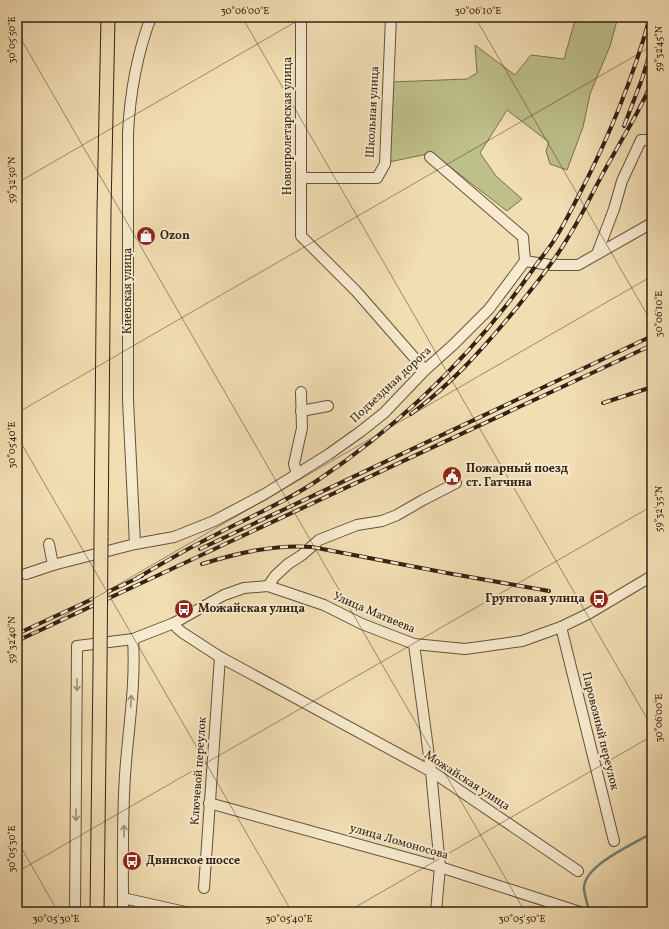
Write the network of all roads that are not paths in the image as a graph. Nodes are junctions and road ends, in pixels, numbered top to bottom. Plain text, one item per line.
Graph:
1 (108, 17) edge
2 (151, 17) edge
3 (301, 17) edge
4 (390, 17) edge
5 (652, 140) edge
6 (430, 157) dead end
7 (301, 178) junction
8 (652, 223) edge
9 (597, 254) junction
10 (525, 261) junction
11 (425, 370) junction
12 (301, 392) dead end
13 (328, 406) dead end
14 (302, 412) junction
15 (297, 474) junction
16 (456, 483) dead end
17 (49, 544) dead end
18 (135, 544) junction
19 (53, 565) junction
20 (26, 574) dead end
21 (652, 576) edge
22 (268, 586) junction
23 (174, 623) junction
24 (561, 627) junction
25 (133, 639) junction
26 (414, 644) junction
27 (220, 657) junction
28 (431, 771) junction
29 (209, 803) junction
30 (614, 841) dead end
31 (440, 867) junction
32 (578, 871) dead end
33 (204, 888) dead end
34 (123, 898) junction
35 (75, 912) edge
36 (97, 912) edge
37 (123, 912) edge
38 (185, 912) edge
39 (436, 912) edge
40 (580, 912) edge

1 - 36 main road, Киевская улица, bridge
2 - 18 street, Киевская улица
3 - 7 street, Новопролетарская улица
4 - 7 street, Школьная улица
5 - 9 street
6 - 10 street
7 - 11 street, Новопролетарская улица
8 - 9 street
9 - 10 street
10 - 11 street, Подъездная дорога
11 - 15 street, Подъездная дорога
12 - 14 street
13 - 14 street
14 - 15 street
15 - 18 street, Подъездная дорога
16 - 22 street
17 - 19 street
18 - 19 street, Подъездная дорога
19 - 20 street, Подъездная дорога
21 - 24 street, Улица Матвеева
22 - 23 street, Улица Матвеева
22 - 26 street, Улица Матвеева
23 - 25 street, Улица Матвеева
23 - 27 street, Можайская улица
24 - 26 street, Улица Матвеева
24 - 30 street, Паровозный переулок
34 -> 25 street
25 -> 35 street, Улица Матвеева
26 - 28 street
27 - 28 street, Можайская улица
27 - 29 street, Ключевой переулок
28 - 31 street
28 - 32 street, Можайская улица
29 - 31 street, улица Ломоносова
29 - 33 street, Ключевой переулок
31 - 39 street
31 - 40 street, улица Ломоносова
34 - 37 street
34 - 38 street

